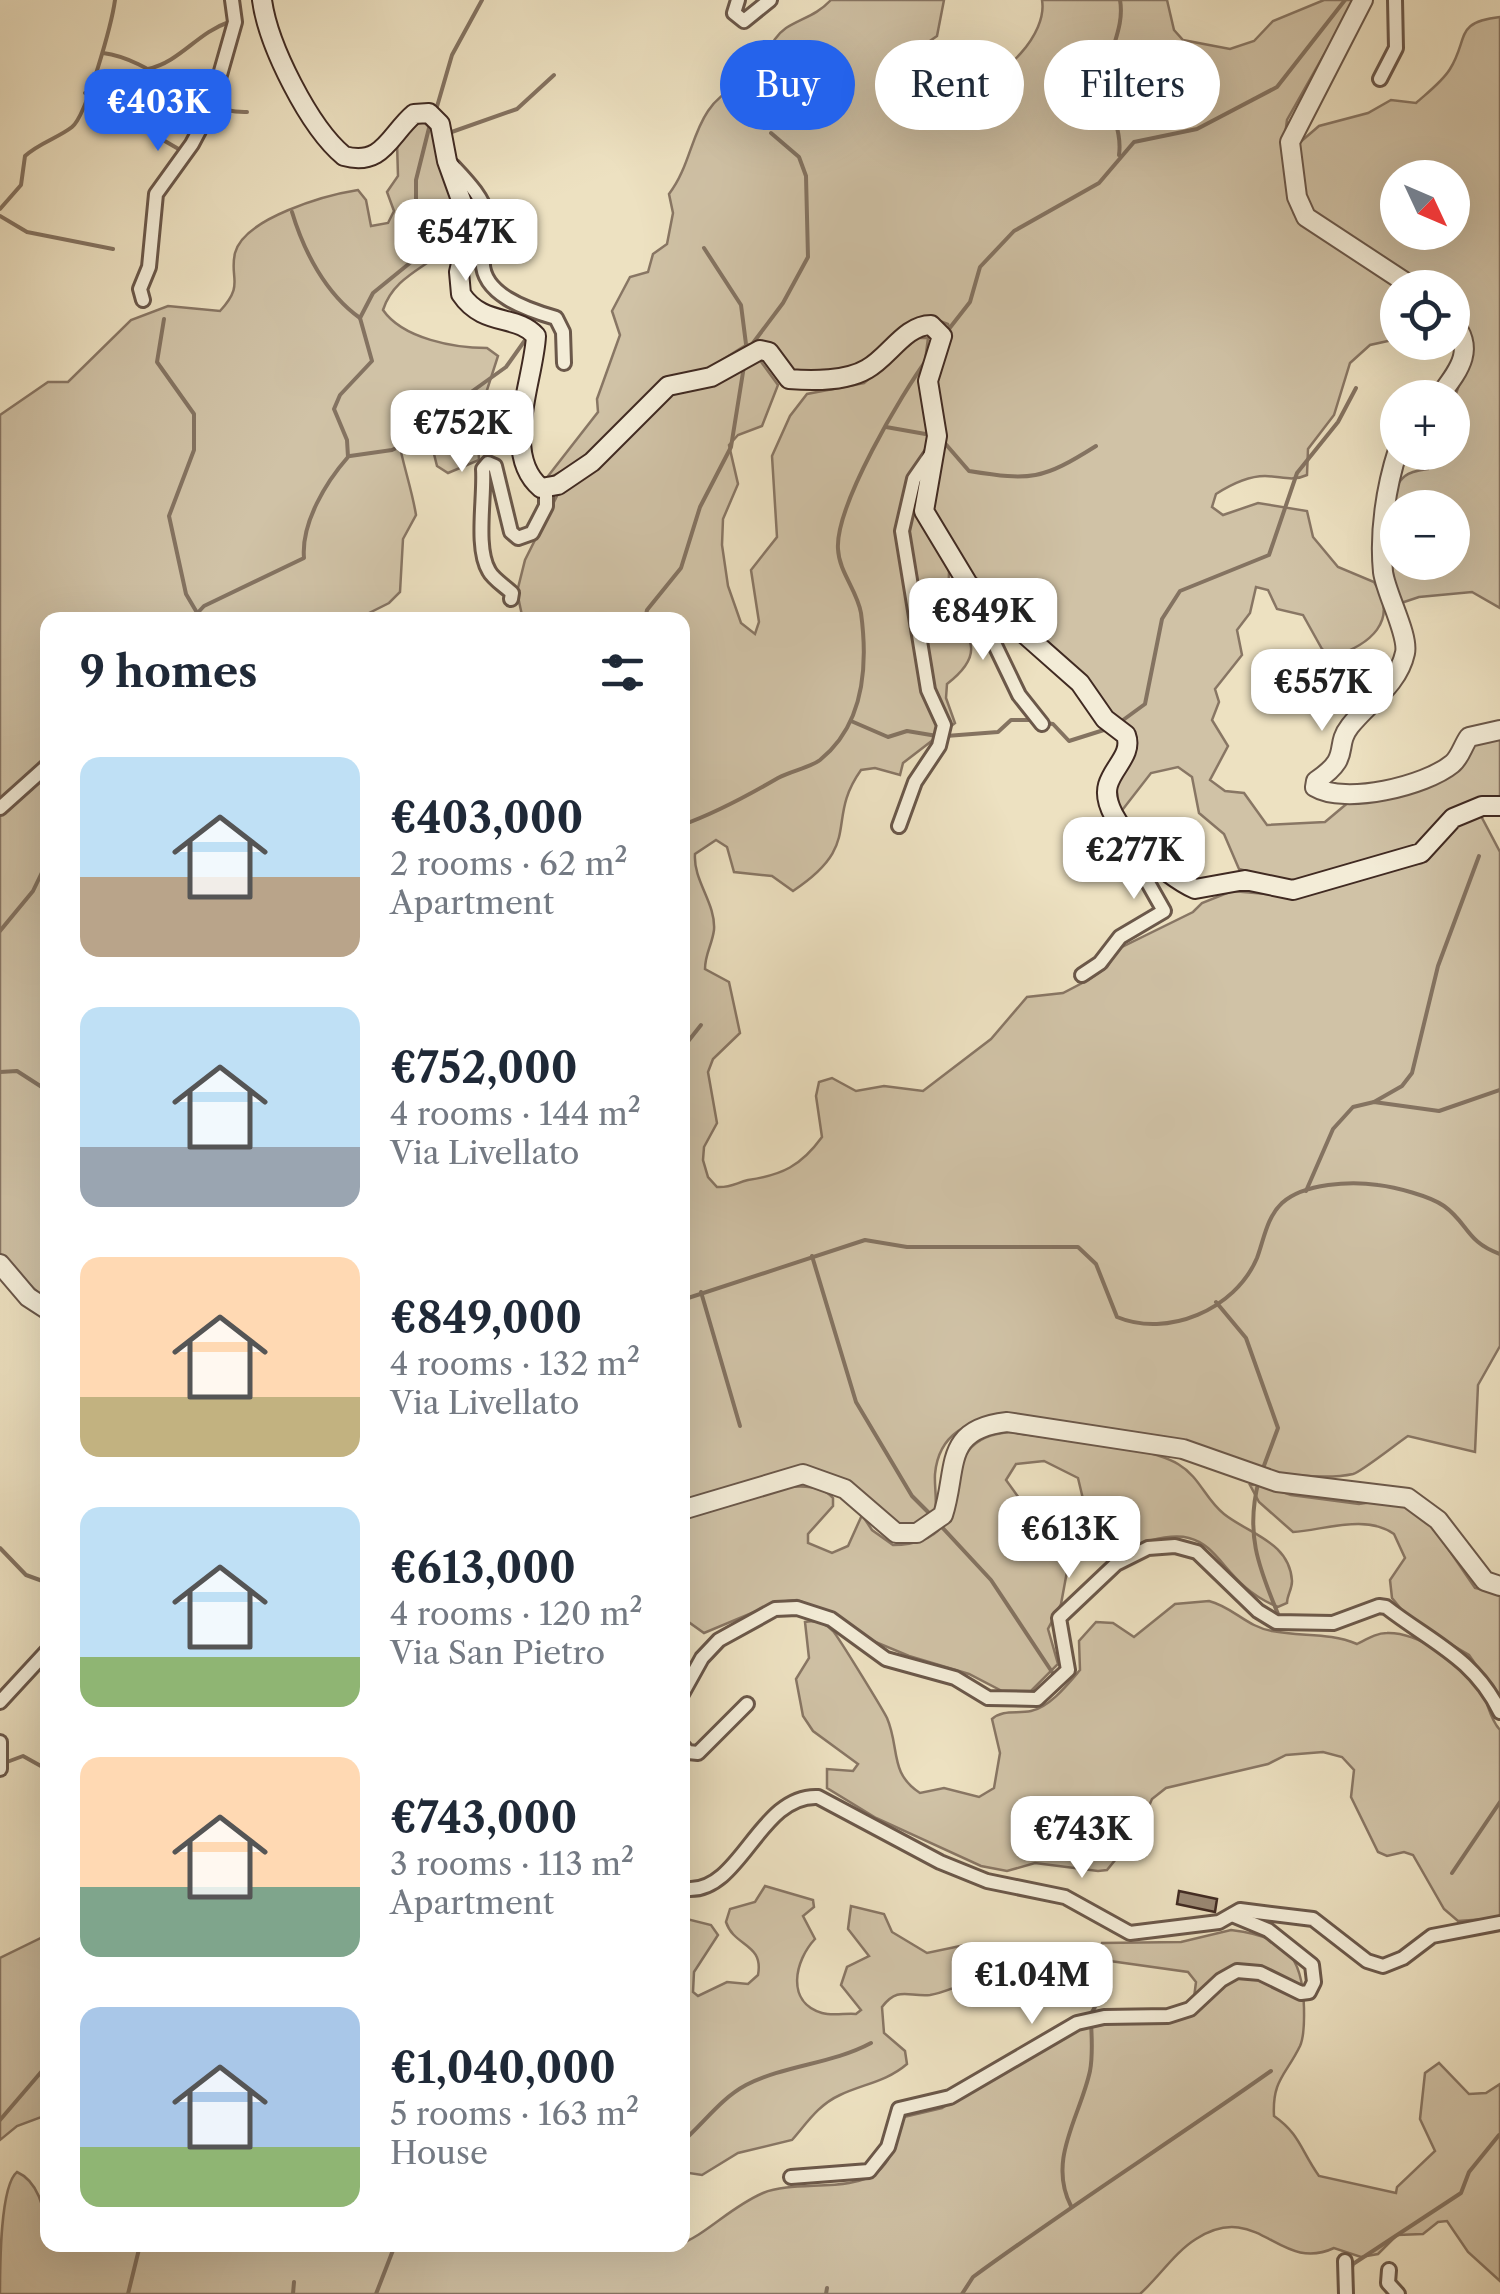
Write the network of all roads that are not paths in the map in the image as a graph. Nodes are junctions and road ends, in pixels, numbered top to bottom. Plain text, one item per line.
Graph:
1 (232, 0) edge
2 (262, 0) edge
3 (738, 0) edge
4 (770, 0) edge
5 (1363, 0) edge
6 (1395, 0) edge
7 (1380, 79) dead end
8 (447, 161) junction
9 (1387, 270) edge
10 (143, 300) dead end
11 (564, 363) dead end
12 (936, 447) junction
13 (1392, 470) edge
14 (546, 490) junction
15 (968, 584) junction
16 (511, 599) dead end
17 (1042, 724) dead end
18 (1500, 730) edge
19 (40, 772) edge
20 (1500, 806) edge
21 (0, 808) edge
22 (1116, 818) junction
23 (899, 826) dead end
24 (1082, 975) dead end
25 (0, 1264) edge
26 (40, 1305) edge
27 (690, 1508) edge
28 (1500, 1586) edge
29 (40, 1659) edge
30 (690, 1680) edge
31 (0, 1702) edge
32 (748, 1704) dead end
33 (1500, 1712) edge
34 (0, 1742) edge
35 (690, 1752) edge
36 (0, 1769) edge
37 (690, 1889) dead end
38 (1232, 1915) junction
39 (1500, 1923) edge
40 (791, 2177) dead end
41 (1345, 2261) dead end
42 (1389, 2270) dead end
43 (1346, 2294) edge
44 (1398, 2294) edge

1 - 10 street
2 - 8 main road
3 - 4 street
5 - 9 main road
6 - 7 street
8 - 11 street
8 - 14 main road
12 - 14 main road
12 - 15 main road
12 - 23 street
13 - 18 main road
14 - 16 street
15 - 17 street
15 - 22 main road
19 - 21 street
20 - 22 main road
22 - 24 street
25 - 26 main road
27 - 28 main road
29 - 31 street
30 - 33 street
32 - 35 street
34 - 36 street
37 - 38 street
38 - 39 street
38 - 40 street
41 - 43 street
42 - 44 street

